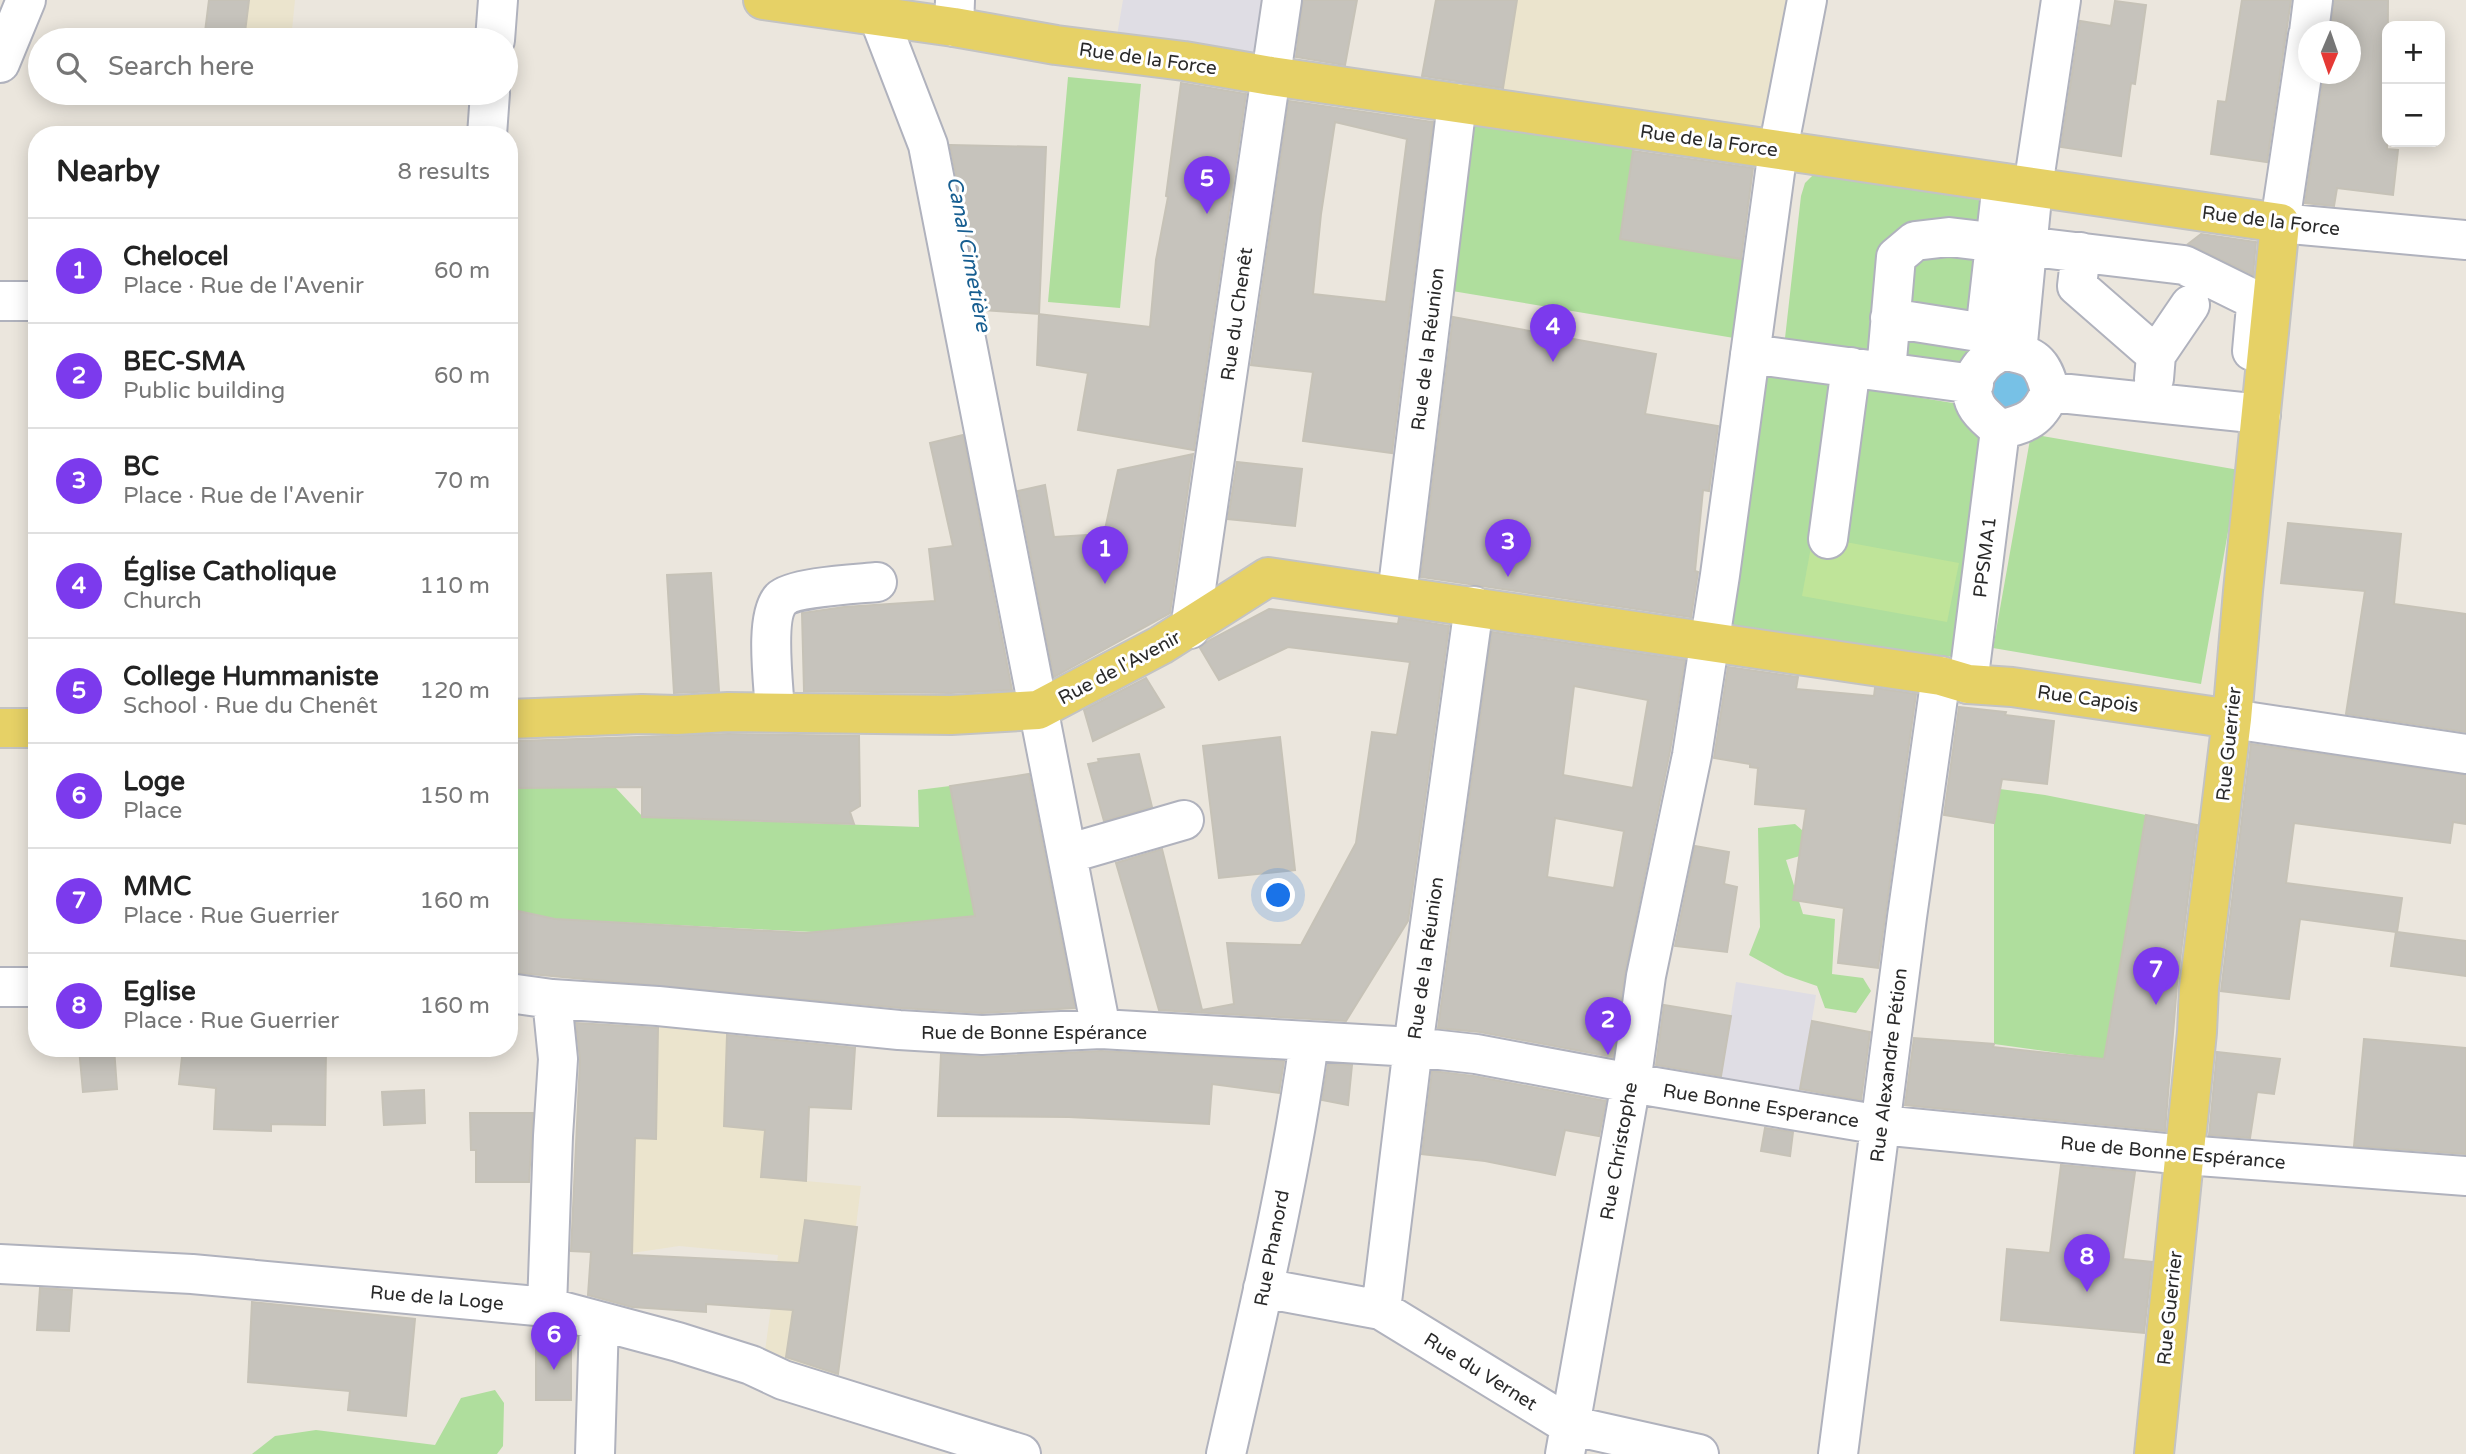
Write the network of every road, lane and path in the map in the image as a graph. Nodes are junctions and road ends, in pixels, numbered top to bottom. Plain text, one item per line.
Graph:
1 (26, 0) edge
2 (498, 0) edge
3 (763, 0) edge
4 (1282, 0) edge
5 (1807, 0) edge
6 (2061, 0) edge
7 (2313, 0) edge
8 (955, 14) edge
9 (879, 18) junction
10 (2310, 21) edge
11 (496, 28) edge
12 (0, 63) edge
13 (1271, 76) junction
14 (2301, 84) edge
15 (1457, 103) junction
16 (489, 105) edge
17 (488, 126) edge
18 (1778, 150) junction
19 (2018, 185) junction
20 (2280, 223) junction
21 (2466, 240) edge
22 (2011, 244) junction
23 (2081, 252) junction
24 (0, 301) edge
25 (28, 301) edge
26 (2190, 305) dead end
27 (1890, 318) junction
28 (1750, 354) junction
29 (2156, 355) junction
30 (1992, 356) junction
31 (1868, 369) junction
32 (2050, 393) junction
33 (2152, 402) junction
34 (2252, 413) junction
35 (2000, 430) junction
36 (1828, 539) dead end
37 (877, 582) dead end
38 (1396, 595) junction
39 (1474, 606) junction
40 (1190, 629) junction
41 (1710, 642) junction
42 (1954, 680) junction
43 (1038, 710) junction
44 (775, 712) junction
45 (518, 719) edge
46 (2232, 719) junction
47 (0, 728) edge
48 (28, 728) edge
49 (2466, 754) edge
50 (1184, 820) dead end
51 (1067, 854) junction
52 (0, 987) edge
53 (28, 987) edge
54 (518, 994) edge
55 (552, 999) junction
56 (1101, 1029) junction
57 (1308, 1042) junction
58 (1413, 1047) junction
59 (1476, 1054) joint
60 (1631, 1083) junction
61 (1881, 1125) junction
62 (2185, 1155) junction
63 (2466, 1176) edge
64 (0, 1264) edge
65 (1264, 1288) junction
66 (547, 1307) junction
67 (1381, 1310) junction
68 (599, 1321) junction
69 (1567, 1440) edge
70 (595, 1454) edge
71 (1021, 1454) edge
72 (1226, 1454) edge
73 (1699, 1454) edge
74 (1838, 1454) edge
75 (2154, 1454) edge

1 - 12 street
2 - 11 street
3 - 9 main road, Rue de la Force
4 - 13 street, Rue du Chenêt
5 - 18 street, Rue Christophe
6 - 19 street
7 - 10 street, Rue Guerrier
8 - 9 main road, Rue de la Force
8 - 13 main road, Rue de la Force
9 - 43 street
13 - 15 main road, Rue de la Force
13 - 40 street, Rue du Chenêt
14 - 20 street, Rue Guerrier
15 - 18 main road, Rue de la Force
15 - 38 street, Rue de la Réunion
16 - 17 street
18 - 19 main road, Rue de la Force
18 - 28 street, Rue Christophe
19 - 20 main road, Rue de la Force
19 - 22 street
20 - 21 street, Rue de la Force
20 - 34 main road, Rue Guerrier
22 - 23 street
22 - 27 street
22 - 30 street
23 - 29 street
23 - 34 street
24 - 25 street
26 - 29 street
27 - 30 street
27 - 31 street
28 - 31 street
28 - 41 street, Rue Christophe
29 - 33 street
30 - 31 street
30 - 32 street
30 - 35 street
31 - 36 street
32 - 33 street
32 - 35 street
33 - 34 street
34 - 46 main road, Rue Guerrier
35 - 42 street, PPSMA1
37 - 44 street
38 - 39 main road, Rue de l'Avenir
38 - 40 main road, Rue de l'Avenir
39 - 41 main road, Rue de l'Avenir
39 - 58 street, Rue de la Réunion
40 - 43 main road, Rue de l'Avenir
41 - 42 main road, Rue Capois
41 - 60 street, Rue Christophe
42 - 46 main road, Rue Capois
42 - 61 street, Rue Alexandre Pétion
43 - 44 main road, Rue de l'Avenir
43 - 51 street
44 - 45 main road, Rue de l'Avenir
46 - 49 street, Rue Capois
46 - 62 main road, Rue Guerrier
47 - 48 main road
50 - 51 street
51 - 56 street
52 - 53 street
54 - 55 street, Rue de Bonne Espérance
55 - 56 street, Rue de Bonne Espérance
55 - 66 street
56 - 57 street, Rue de Bonne Espérance
57 - 58 street, Rue de Bonne Espérance
57 - 65 street, Rue Phanord
58 - 59 street, Rue de Bonne Espérance
58 - 67 street, Rue de la Réunion
59 - 60 street, Rue Bonne Esperance
60 - 61 street, Rue Bonne Esperance
60 - 69 street, Rue Christophe
61 - 62 street, Rue de Bonne Espérance
61 - 74 street, Rue Alexandre Pétion
62 - 63 street, Rue de Bonne Espérance
62 - 75 main road, Rue Guerrier
64 - 66 street, Rue de la Loge
65 - 67 street, Rue du Vernet
65 - 72 street, Rue Phanord
66 - 68 street, Rue de la Loge
67 - 69 street, Rue du Vernet
68 - 70 street
68 - 71 street, Rue de la Loge
69 - 73 street, Rue du Vernet

